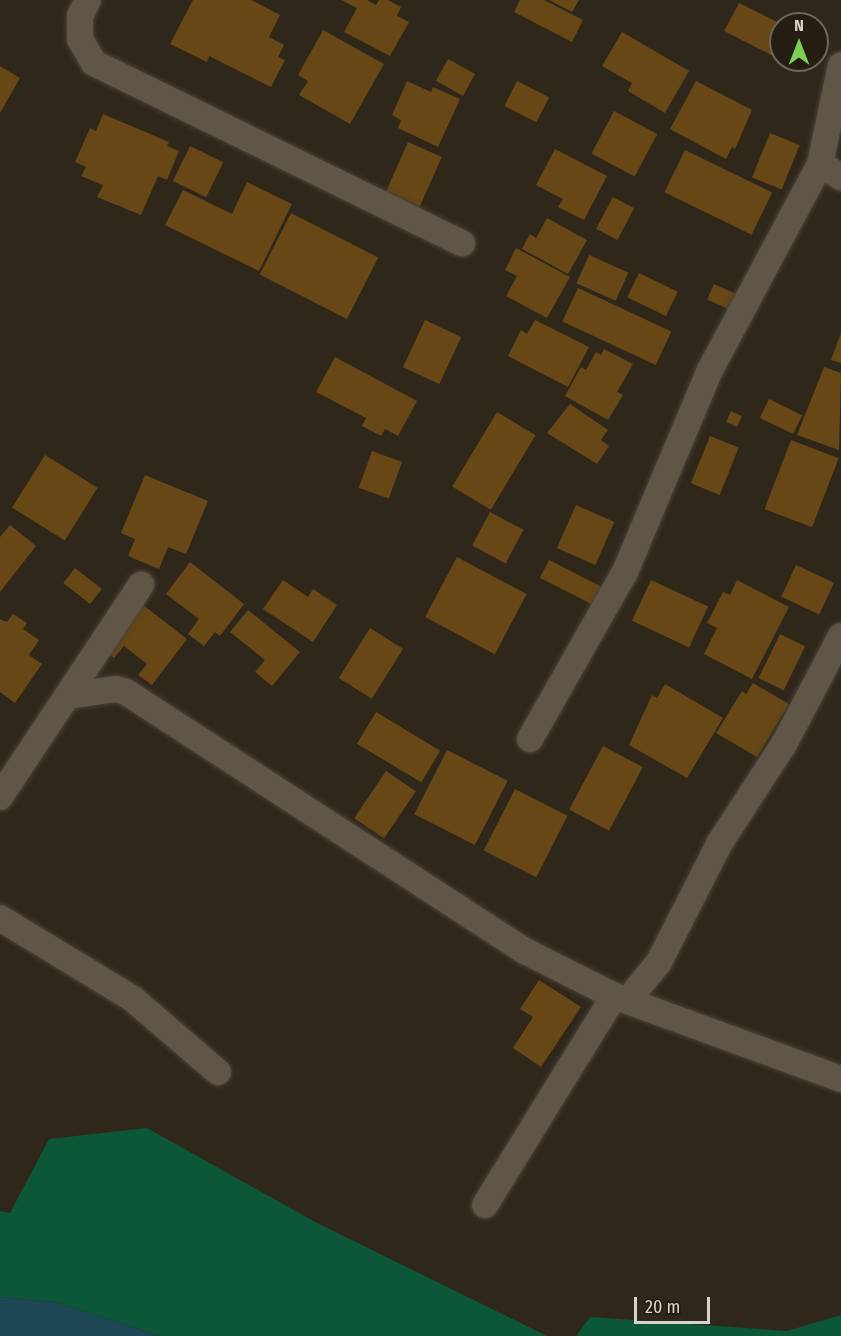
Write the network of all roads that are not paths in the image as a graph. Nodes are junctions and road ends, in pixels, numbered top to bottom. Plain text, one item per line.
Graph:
1 (88, 0) edge
2 (841, 66) edge
3 (819, 164) junction
4 (841, 177) edge
5 (462, 243) dead end
6 (141, 585) dead end
7 (841, 636) edge
8 (68, 696) junction
9 (530, 739) dead end
10 (0, 797) edge
11 (0, 918) edge
12 (621, 998) junction
13 (218, 1071) dead end
14 (841, 1079) edge
15 (484, 1205) dead end

1 - 5 street
2 - 3 street
3 - 4 street
3 - 9 street
6 - 8 street
7 - 12 street
8 - 10 street
8 - 12 street
11 - 13 street
12 - 14 street
12 - 15 street

